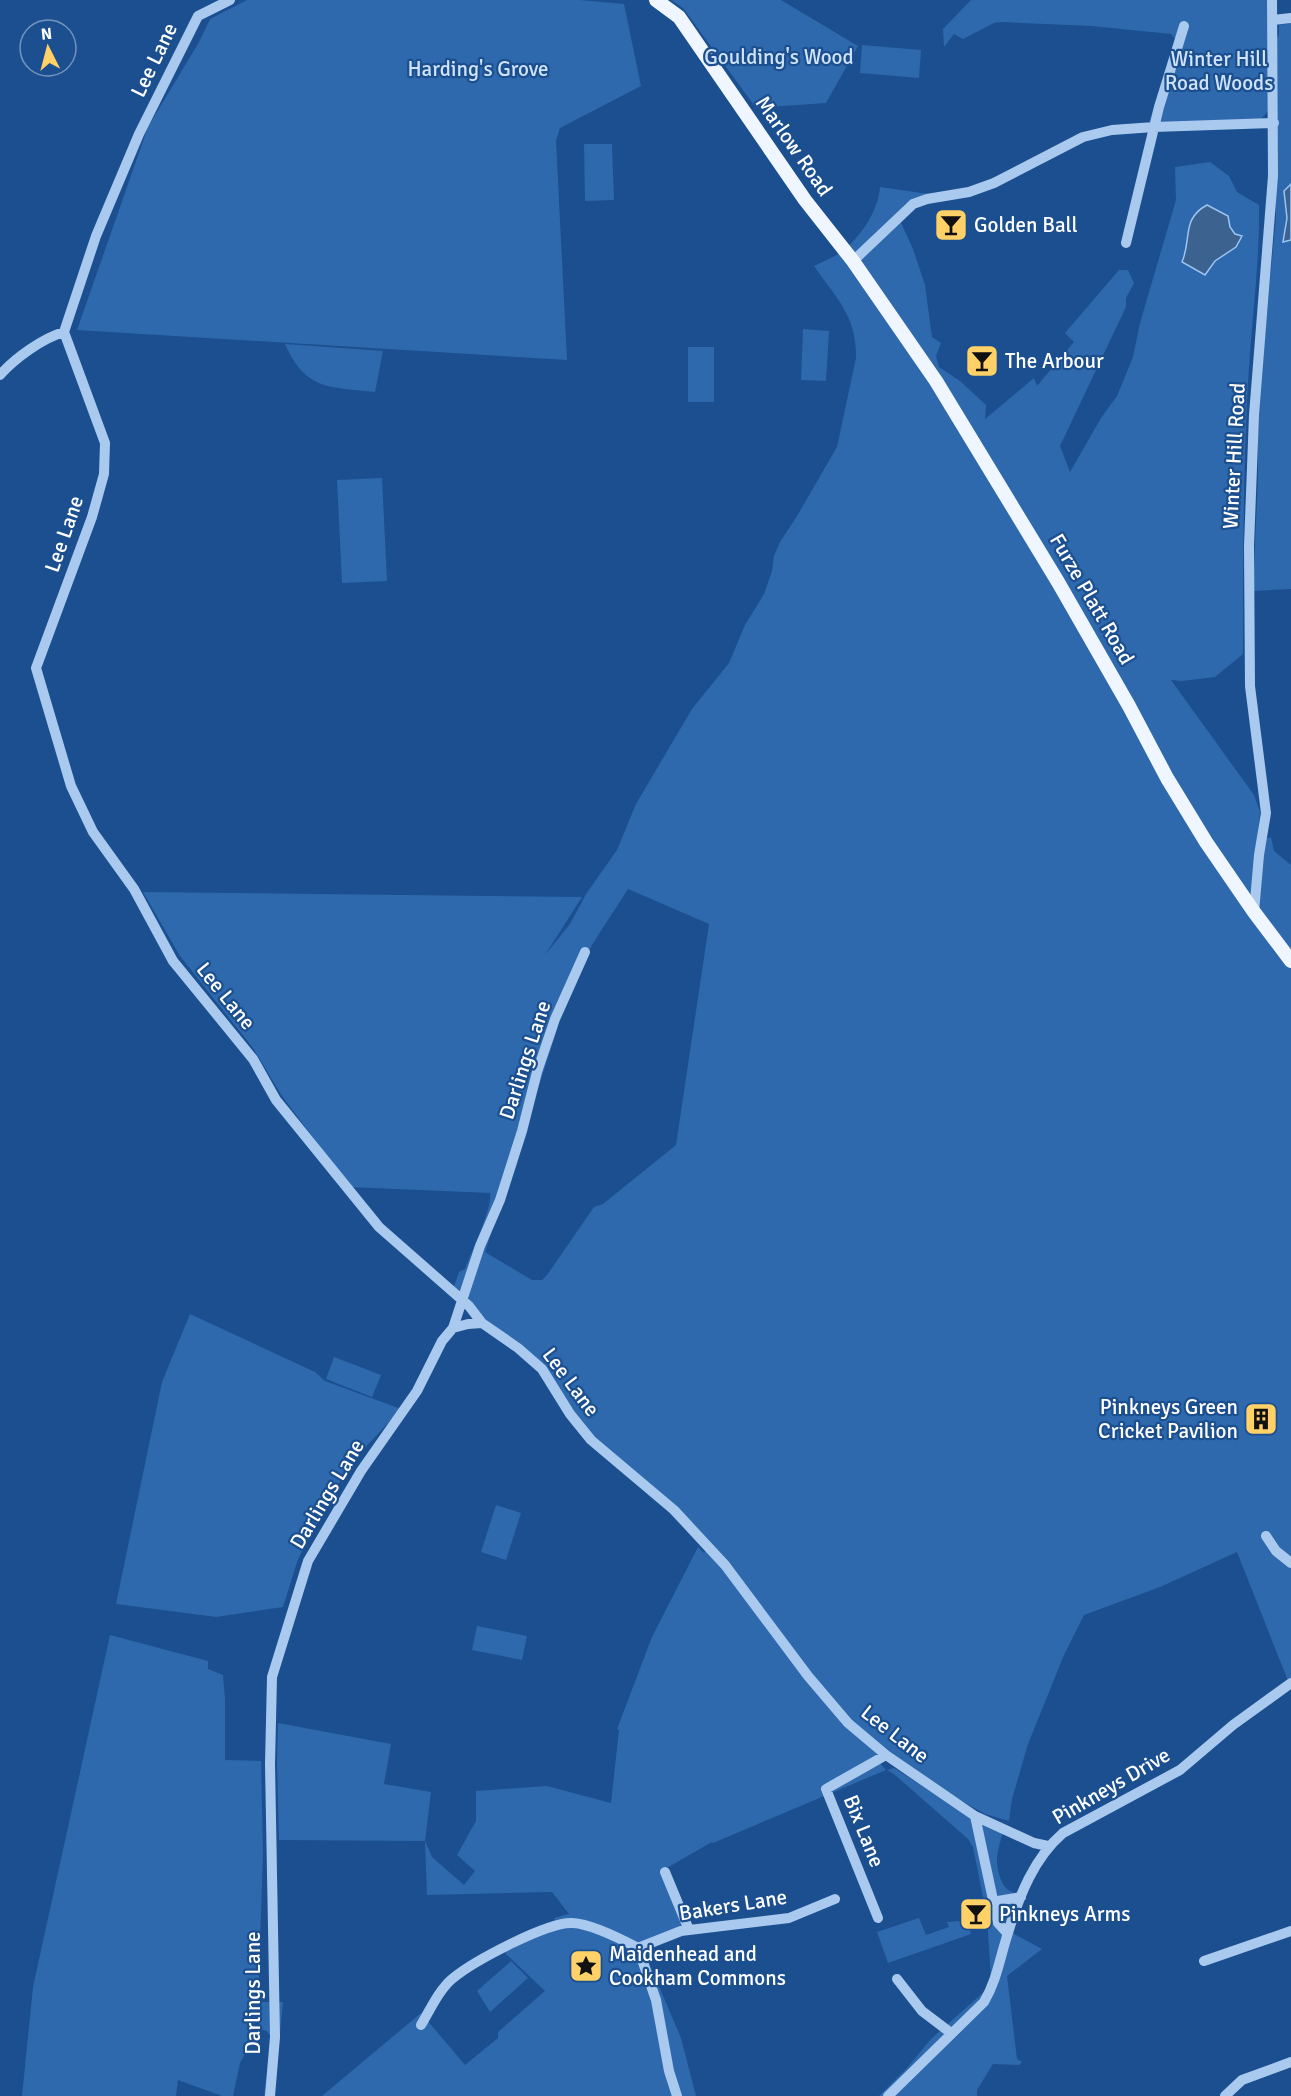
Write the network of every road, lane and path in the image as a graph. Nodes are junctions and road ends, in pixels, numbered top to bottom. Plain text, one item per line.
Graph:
1 (230, 0) edge
2 (656, 0) edge
3 (1272, 0) edge
4 (1291, 18) edge
5 (1272, 20) junction
6 (1184, 26) dead end
7 (1274, 123) junction
8 (1154, 127) junction
9 (1126, 243) dead end
10 (854, 261) junction
11 (64, 332) junction
12 (0, 375) edge
13 (1254, 912) junction
14 (585, 952) dead end
15 (1291, 961) edge
16 (462, 1301) junction
17 (482, 1323) junction
18 (453, 1328) junction
19 (1266, 1536) dead end
20 (1291, 1563) edge
21 (1291, 1683) edge
22 (886, 1755) junction
23 (975, 1816) junction
24 (1048, 1846) junction
25 (665, 1872) dead end
26 (1021, 1897) junction
27 (835, 1899) dead end
28 (992, 1902) junction
29 (878, 1918) dead end
30 (689, 1930) junction
31 (1291, 1931) edge
32 (1007, 1933) junction
33 (638, 1948) junction
34 (1204, 1961) dead end
35 (897, 1979) dead end
36 (421, 2025) dead end
37 (951, 2033) junction
38 (1291, 2062) edge
39 (270, 2096) edge
40 (677, 2096) edge
41 (888, 2096) edge
42 (1225, 2096) edge

1 - 11 street, Lee Lane
2 - 10 main road, Marlow Road
3 - 5 street, Winter Hill Road
4 - 5 street
5 - 7 street, Winter Hill Road
6 - 8 street
7 - 8 street
7 - 13 street, Winter Hill Road
8 - 9 street
8 - 10 street
10 - 13 main road, Furze Platt Road
11 - 12 street
11 - 16 street, Lee Lane
13 - 15 main road, Furze Platt Road
14 - 16 street, Darlings Lane
16 - 17 street, Lee Lane
16 - 18 street, Darlings Lane
17 - 18 street
17 - 22 street, Lee Lane
18 - 39 street, Darlings Lane
19 - 20 street
21 - 24 street, Pinkneys Drive
22 - 23 street, Lee Lane
22 - 29 street, Bix Lane
23 - 24 street, Lee Lane
23 - 28 street
24 - 26 street, Pinkneys Drive
25 - 30 street
26 - 28 street
26 - 32 street, Pinkneys Drive
27 - 30 street, Bakers Lane
28 - 32 street
30 - 33 street, Bakers Lane
31 - 34 street
32 - 37 street, Pinkneys Drive
33 - 36 street
33 - 40 street
35 - 37 street
37 - 41 street, Pinkneys Drive
38 - 42 street

